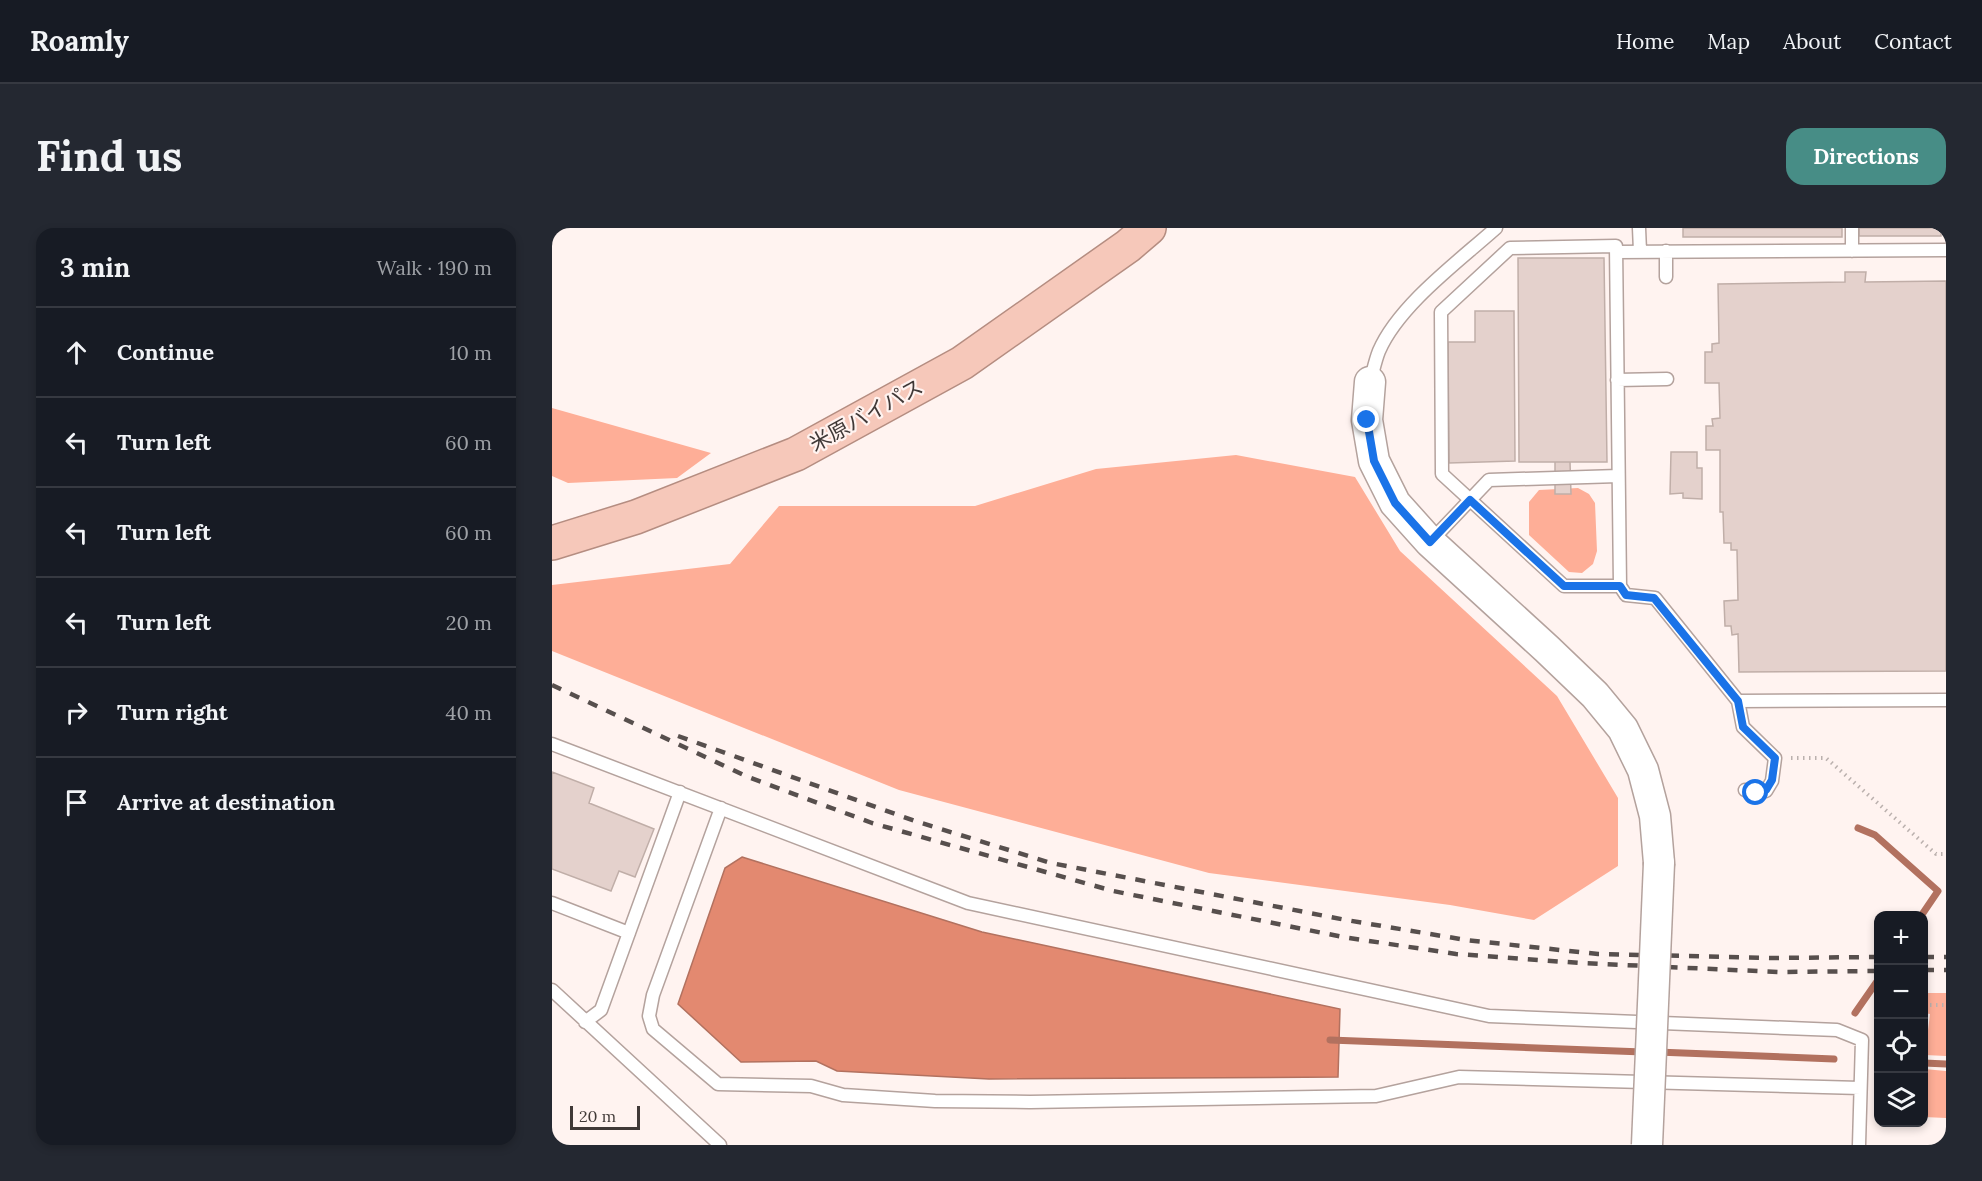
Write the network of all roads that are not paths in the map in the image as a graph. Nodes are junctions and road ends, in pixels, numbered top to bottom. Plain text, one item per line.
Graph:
1 (1149, 228) edge
2 (1496, 228) edge
3 (1639, 228) edge
4 (1852, 228) edge
5 (1946, 250) edge
6 (1640, 251) junction
7 (1666, 251) junction
8 (1852, 251) junction
9 (1616, 252) junction
10 (1666, 277) dead end
11 (1667, 379) dead end
12 (1617, 380) junction
13 (1370, 382) joint
14 (1618, 476) junction
15 (1470, 500) junction
16 (1430, 542) junction
17 (552, 543) edge
18 (1620, 586) junction
19 (1946, 700) edge
20 (1738, 701) junction
21 (552, 744) edge
22 (1745, 790) dead end
23 (680, 792) junction
24 (721, 808) junction
25 (552, 903) edge
26 (629, 933) junction
27 (552, 990) edge
28 (585, 1023) junction
29 (1860, 1089) junction
30 (720, 1145) edge
31 (1647, 1145) edge
32 (1858, 1145) edge

1 - 17 highway, 米原バイパス
2 - 13 lane
3 - 6 lane
4 - 8 lane
5 - 8 lane
6 - 7 lane
6 - 9 lane
7 - 8 lane
7 - 10 lane
9 - 12 lane
9 - 15 lane
11 - 12 lane
12 - 14 lane
13 - 16 street
14 - 15 lane
14 - 18 lane
15 - 16 lane
15 - 18 lane
16 - 31 street, bridge
18 - 20 lane
19 - 20 lane
20 - 22 lane
21 - 23 lane
23 - 24 lane
23 - 26 lane
24 - 29 lane
24 - 29 lane
25 - 26 lane
26 - 28 lane
27 - 28 lane
28 - 30 lane
29 - 32 lane

